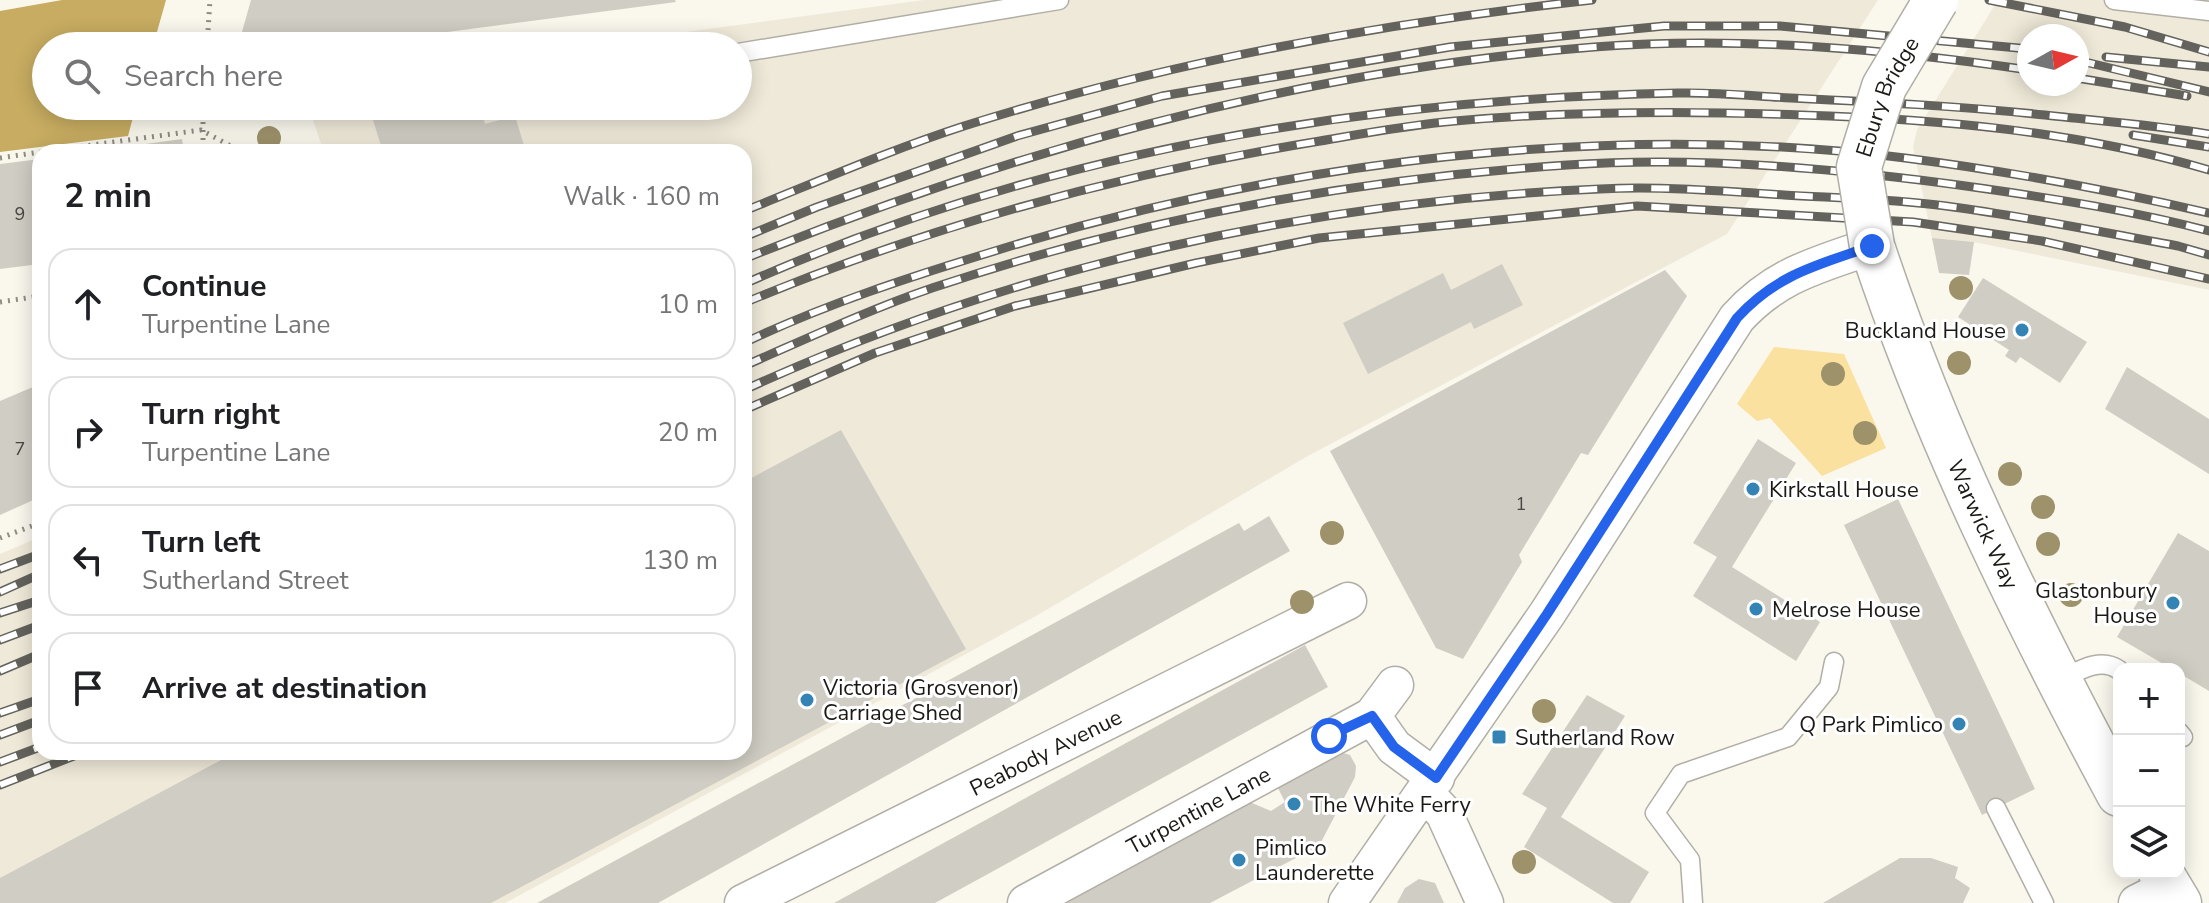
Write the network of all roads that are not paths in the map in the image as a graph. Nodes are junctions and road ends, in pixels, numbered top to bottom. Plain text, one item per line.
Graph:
1 (1059, 0) edge
2 (1936, 0) edge
3 (2114, 0) edge
4 (2209, 11) edge
5 (752, 51) edge
6 (1872, 246) junction
7 (1348, 601) dead end
8 (1834, 662) dead end
9 (2113, 665) edge
10 (2058, 681) junction
11 (1395, 685) dead end
12 (1372, 716) junction
13 (2113, 783) edge
14 (1430, 785) junction
15 (1996, 808) dead end
16 (743, 903) edge
17 (1026, 903) edge
18 (1347, 903) edge
19 (1485, 903) edge
20 (1693, 903) edge
21 (2044, 903) edge

1 - 5 lane
2 - 6 street, Ebury Bridge, bridge
3 - 4 lane
6 - 10 street, Warwick Way
6 - 14 street
7 - 16 street, Peabody Avenue
8 - 20 lane
9 - 10 lane
10 - 13 street, Warwick Way
11 - 12 street, Turpentine Lane
12 - 14 street
12 - 17 street, Turpentine Lane
14 - 18 street
14 - 19 street
15 - 21 lane

